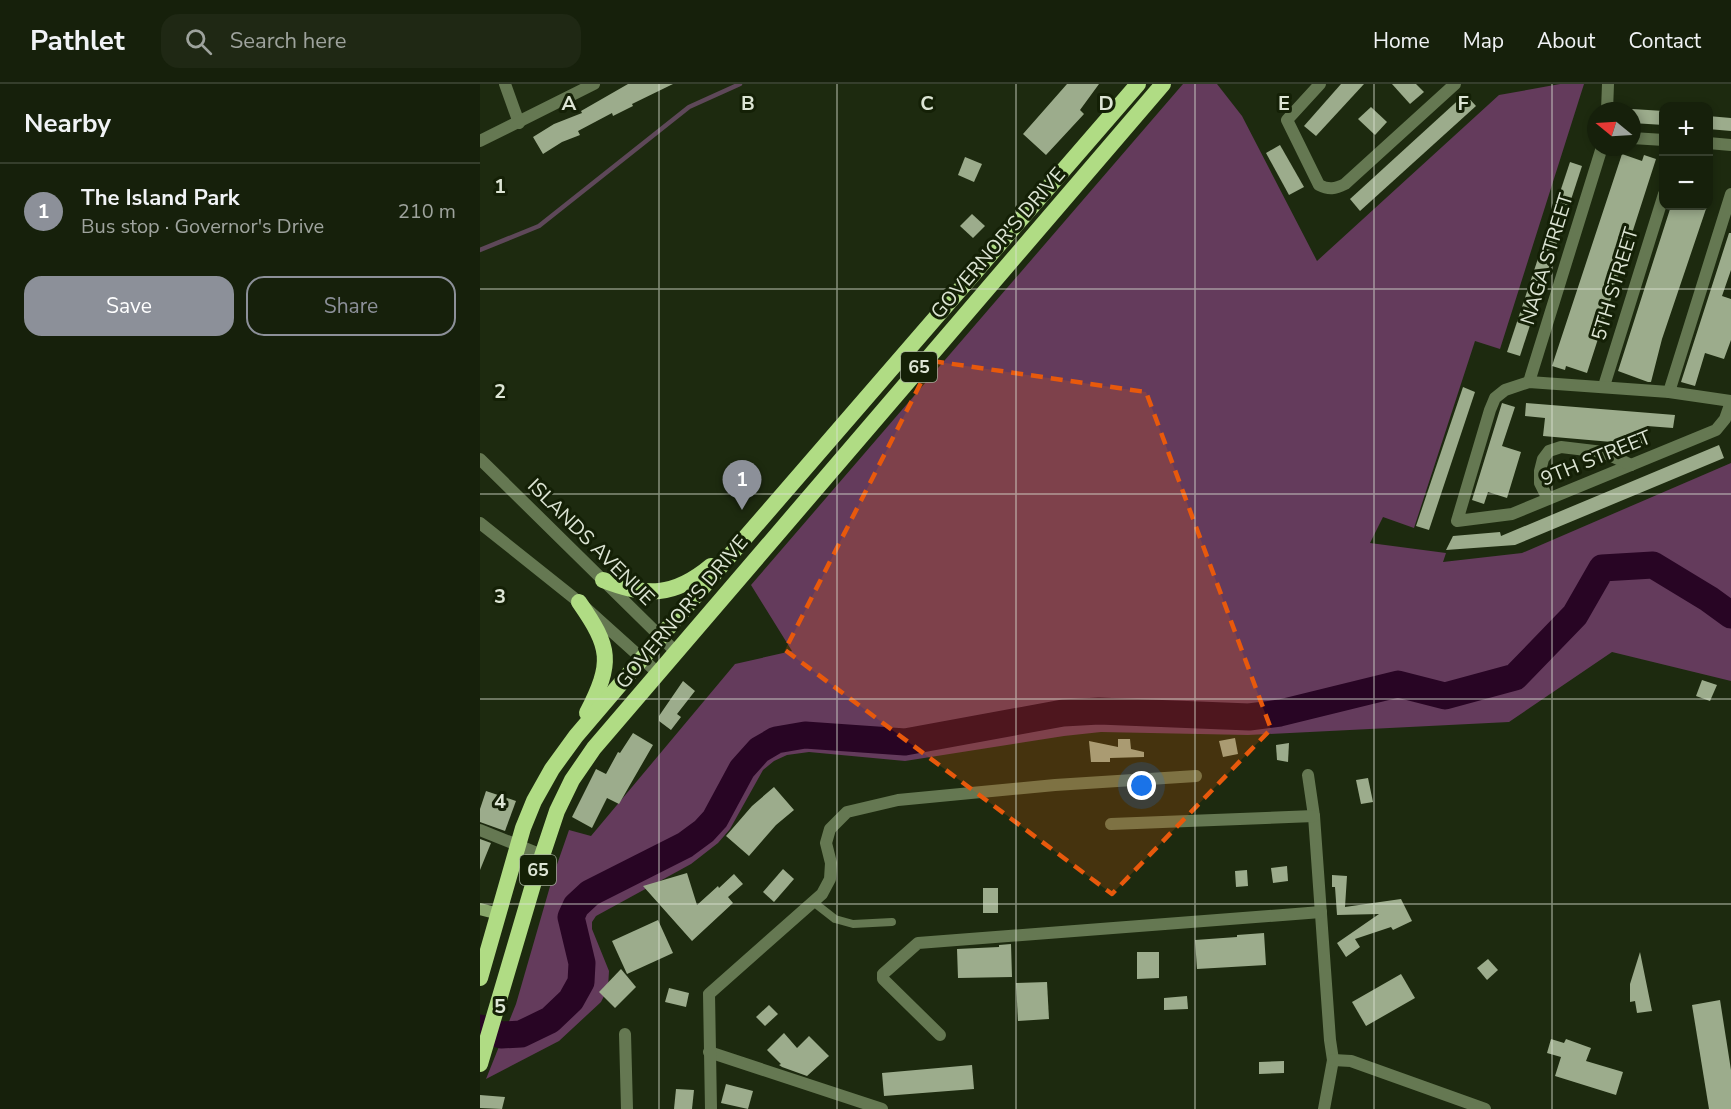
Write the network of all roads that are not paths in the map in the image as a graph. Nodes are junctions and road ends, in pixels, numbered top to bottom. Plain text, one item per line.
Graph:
1 (505, 84) edge
2 (592, 84) edge
3 (1138, 84) edge
4 (1163, 84) edge
5 (1320, 84) edge
6 (1455, 84) edge
7 (1608, 84) edge
8 (1607, 102) edge
9 (519, 123) junction
10 (1641, 139) edge
11 (1659, 140) edge
12 (480, 141) edge
13 (1713, 143) edge
14 (1731, 145) edge
15 (1599, 156) edge
16 (1731, 194) edge
17 (1659, 210) edge
18 (1529, 382) junction
19 (1604, 386) junction
20 (1669, 392) junction
21 (1731, 401) edge
22 (480, 459) edge
23 (1631, 465) junction
24 (1548, 500) junction
25 (480, 523) edge
26 (744, 539) junction
27 (603, 580) junction
28 (579, 602) junction
29 (660, 637) junction
30 (675, 651) junction
31 (642, 658) junction
32 (658, 673) junction
33 (576, 736) junction
34 (1308, 775) dead end
35 (1196, 776) dead end
36 (1314, 816) junction
37 (1111, 824) dead end
38 (480, 830) edge
39 (518, 846) junction
40 (543, 855) junction
41 (812, 901) junction
42 (480, 909) edge
43 (1321, 912) junction
44 (499, 914) junction
45 (892, 922) dead end
46 (483, 954) edge
47 (480, 978) edge
48 (625, 1034) dead end
49 (940, 1035) dead end
50 (708, 1052) junction
51 (1333, 1060) junction
52 (480, 1063) edge
53 (627, 1109) edge
54 (711, 1109) edge
55 (882, 1109) edge
56 (1324, 1109) edge
57 (1485, 1109) edge

1 - 9 street
2 - 9 street
3 - 26 highway, GOVERNOR'S DRIVE / 65
4 - 30 highway, GOVERNOR'S DRIVE / 65
5 - 6 street
7 - 8 street
9 - 12 street
10 - 11 street
13 - 14 street
15 - 18 street, NAGA STREET
16 - 20 street
17 - 19 street, 5TH STREET
18 - 19 street
18 - 24 street, 9TH STREET
19 - 20 street
20 - 21 street
21 - 23 street, 9TH STREET
22 - 27 street, ISLANDS AVENUE
23 - 24 street, 9TH STREET
23 - 24 street
25 - 28 street
26 - 27 highway
26 - 29 highway, GOVERNOR'S DRIVE / 65
27 - 29 street, ISLANDS AVENUE
28 - 31 street
28 - 33 highway
29 - 30 street, ISLANDS AVENUE
29 - 31 highway, GOVERNOR'S DRIVE / 65
30 - 32 highway, GOVERNOR'S DRIVE / 65
31 - 32 street
31 - 33 highway, GOVERNOR'S DRIVE / 65
32 - 40 highway, GOVERNOR'S DRIVE / 65
33 - 39 highway, GOVERNOR'S DRIVE / 65
34 - 36 street
35 - 41 street
36 - 37 street
36 - 43 street
38 - 39 street
39 - 40 street
39 - 44 highway, GOVERNOR'S DRIVE / 65
40 - 52 highway, GOVERNOR'S DRIVE / 65
41 - 45 lane
41 - 50 street
42 - 44 main road
43 - 49 street
43 - 51 street
44 - 46 highway, GOVERNOR'S DRIVE / 65
46 - 47 highway, GOVERNOR'S DRIVE / 65
48 - 53 street
50 - 54 street
50 - 55 street
51 - 56 street
51 - 57 street

